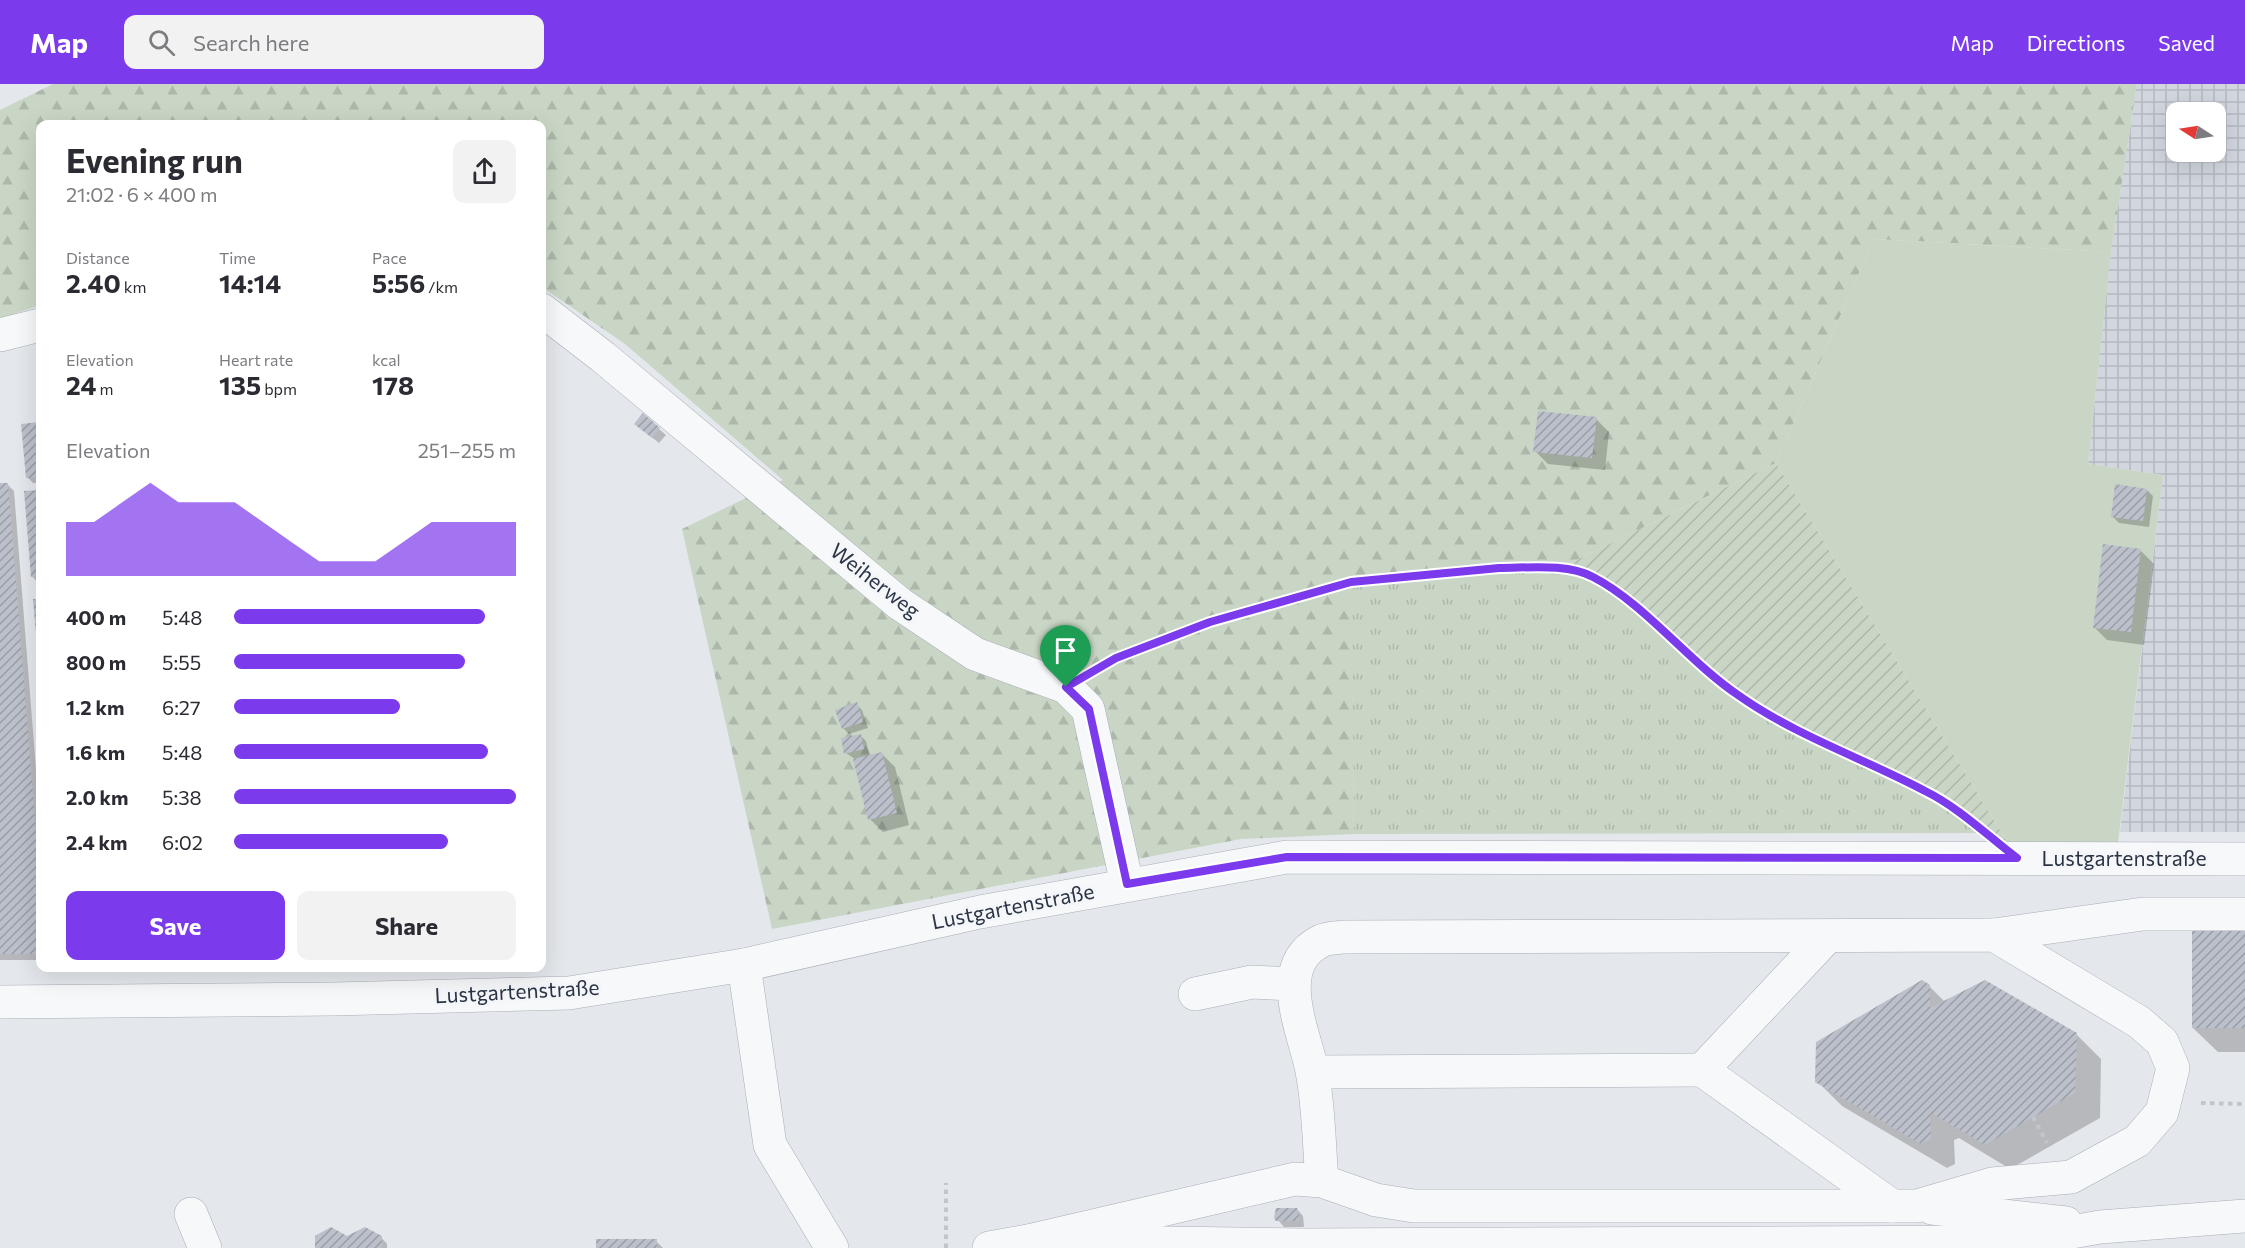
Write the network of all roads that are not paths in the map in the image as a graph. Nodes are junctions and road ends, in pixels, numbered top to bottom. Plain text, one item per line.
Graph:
1 (546, 313) edge
2 (36, 326) edge
3 (0, 335) edge
4 (2245, 859) edge
5 (1127, 884) junction
6 (2245, 914) edge
7 (1994, 935) junction
8 (1827, 937) junction
9 (744, 965) junction
10 (1294, 984) junction
11 (1195, 994) dead end
12 (0, 1002) edge
13 (1702, 1070) junction
14 (1312, 1072) junction
15 (1322, 1180) junction
16 (1905, 1206) junction
17 (191, 1214) dead end
18 (2245, 1216) edge
19 (2100, 1227) junction
20 (1028, 1241) junction
21 (205, 1248) edge
22 (832, 1248) edge
23 (989, 1248) edge

1 - 5 street, Weiherweg
2 - 3 street
4 - 5 street, Lustgartenstraße
5 - 9 street, Lustgartenstraße
6 - 7 street
7 - 8 street
7 - 16 street
8 - 10 street
8 - 13 street
9 - 12 street, Lustgartenstraße
9 - 22 street
10 - 11 street
10 - 14 street
13 - 14 street
13 - 16 street
14 - 15 street
15 - 16 street
15 - 20 street
16 - 19 street
17 - 21 street
18 - 19 street
19 - 20 street
20 - 23 street

